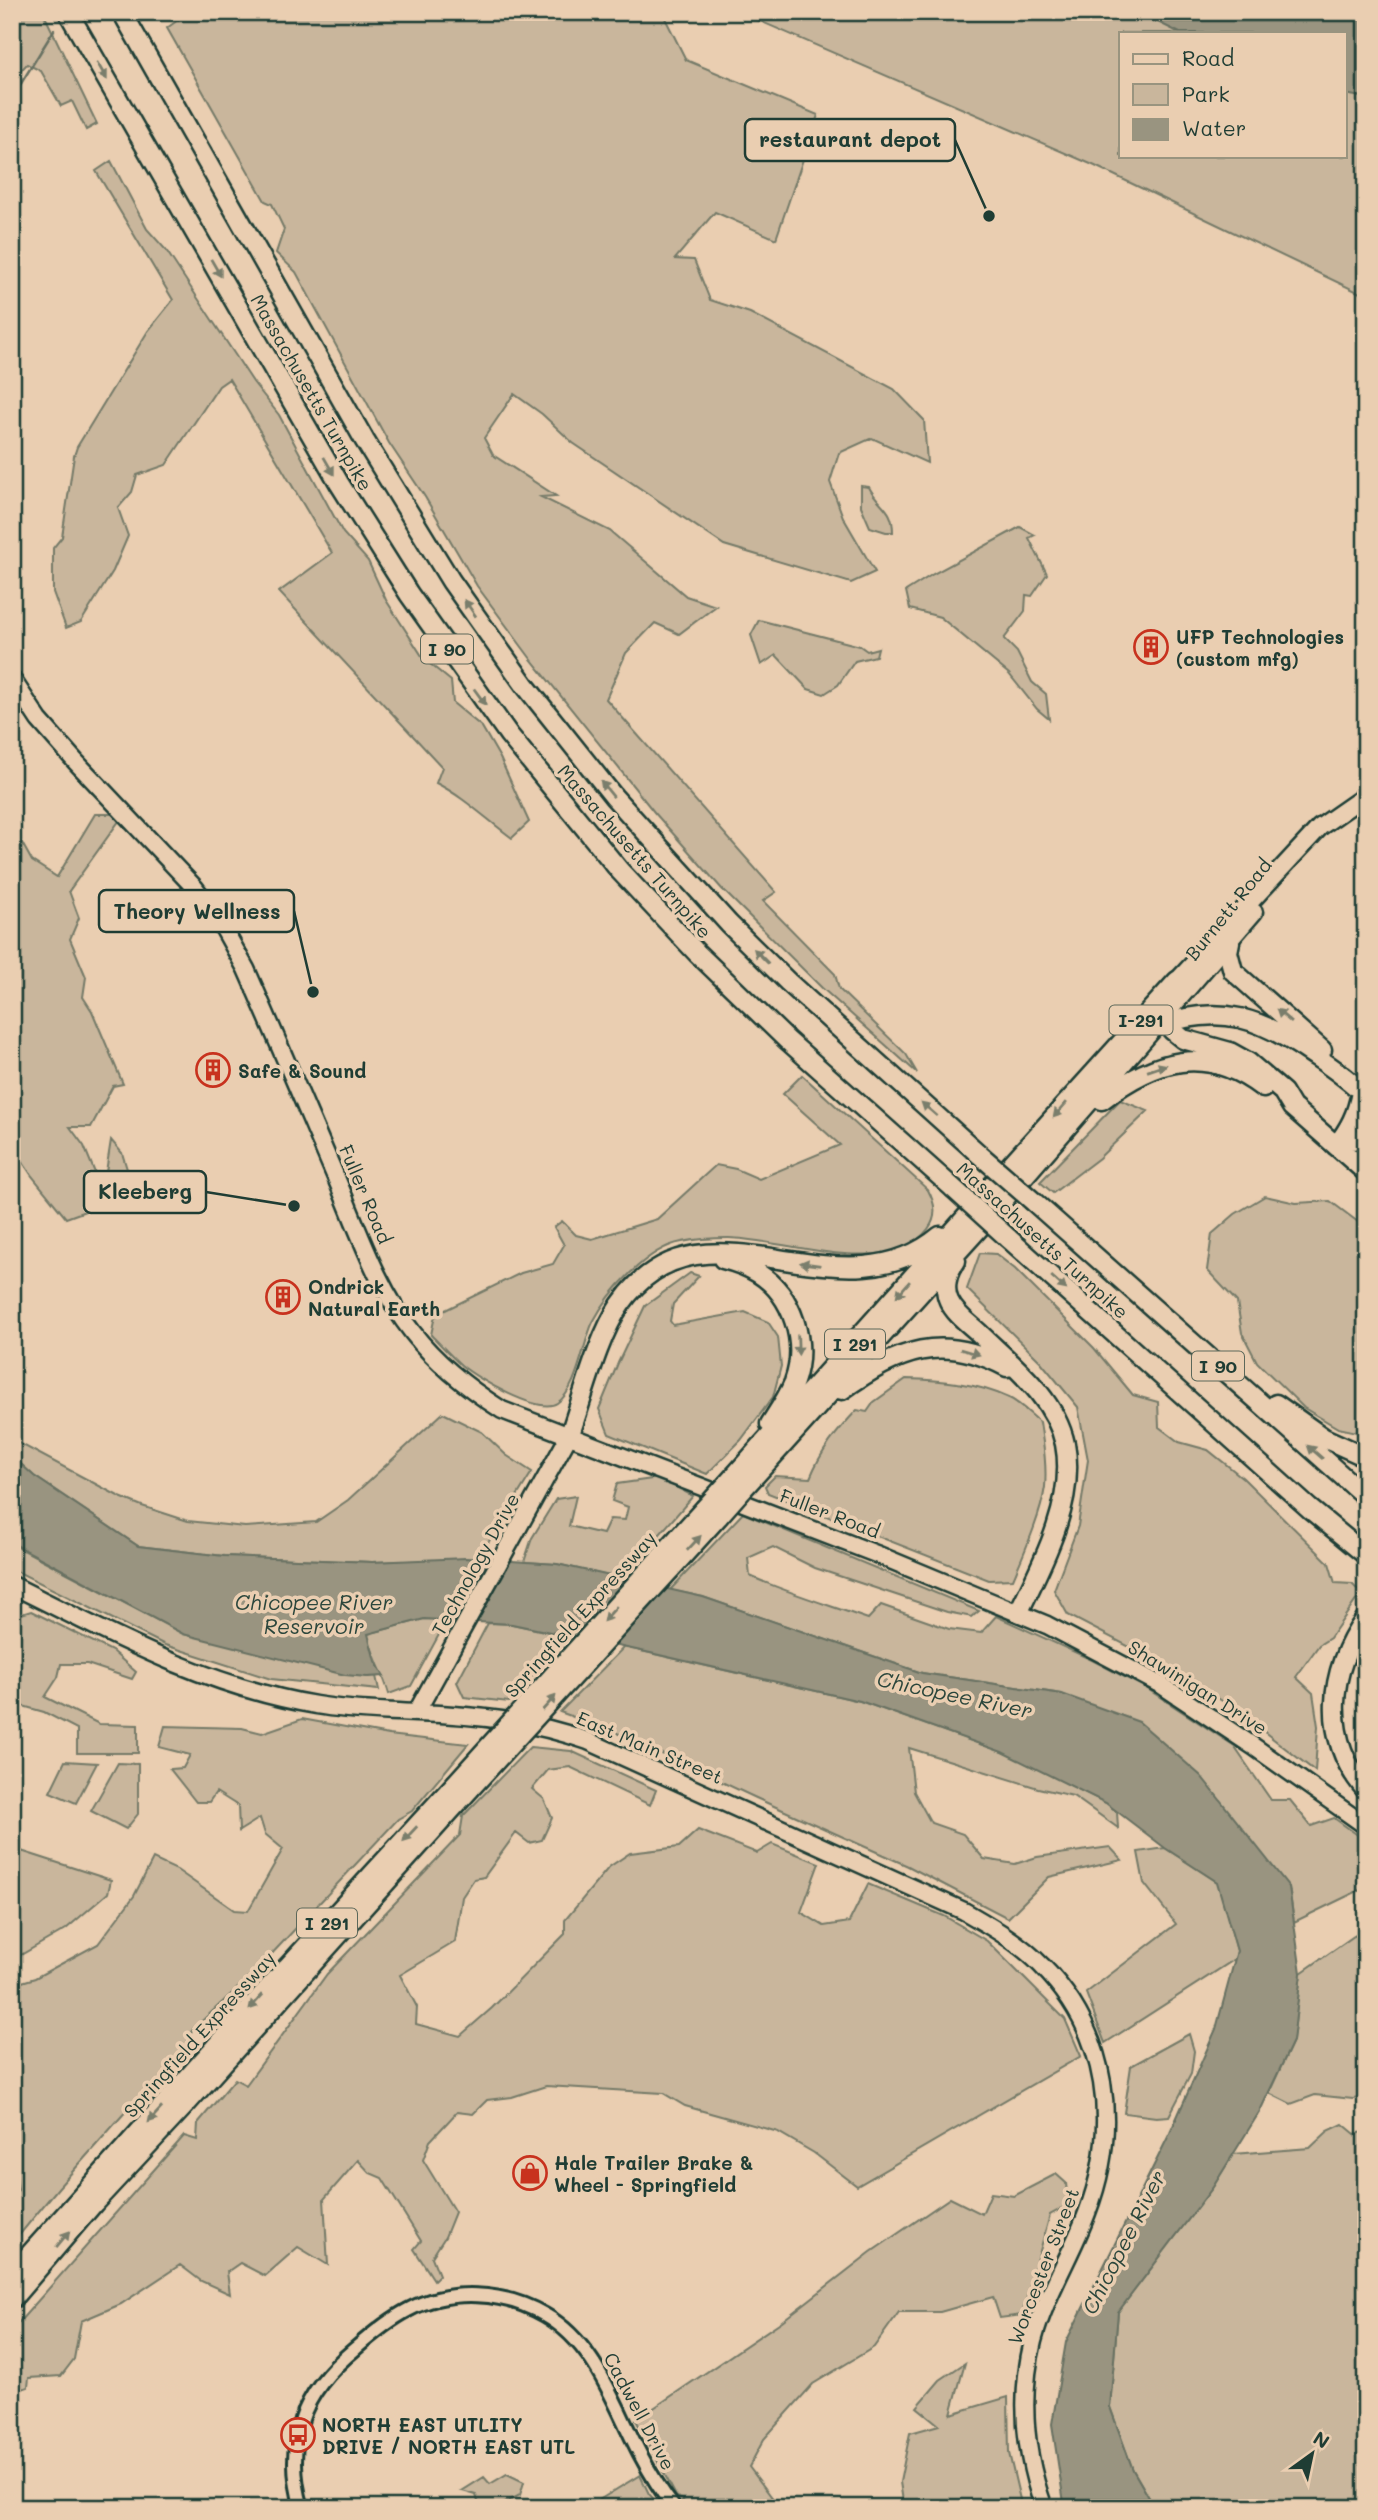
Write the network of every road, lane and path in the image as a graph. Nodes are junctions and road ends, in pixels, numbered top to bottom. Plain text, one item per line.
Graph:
1 (68, 12) edge
2 (122, 12) edge
3 (12, 679) edge
4 (1366, 795) edge
5 (1320, 827) junction
6 (1230, 942) junction
7 (1177, 981) junction
8 (1162, 1022) junction
9 (1105, 1059) junction
10 (1359, 1089) edge
11 (1293, 1107) junction
12 (1062, 1133) junction
13 (1366, 1139) edge
14 (1336, 1146) junction
15 (1366, 1172) edge
16 (979, 1200) junction
17 (980, 1227) junction
18 (1070, 1234) junction
19 (706, 1253) junction
20 (1022, 1376) junction
21 (802, 1424) junction
22 (570, 1434) junction
23 (1236, 1441) junction
24 (1366, 1457) edge
25 (734, 1484) junction
26 (1366, 1497) edge
27 (1366, 1555) edge
28 (1366, 1567) edge
29 (12, 1585) edge
30 (996, 1602) joint
31 (1019, 1611) junction
32 (1366, 1618) edge
33 (1366, 1637) edge
34 (416, 1713) junction
35 (1366, 1772) edge
36 (463, 1786) junction
37 (1366, 1790) edge
38 (1366, 1826) edge
39 (1106, 2121) joint
40 (12, 2274) edge
41 (14, 2297) edge
42 (302, 2508) edge
43 (674, 2508) edge
44 (1044, 2508) edge

1 -> 23 highway, Massachusetts Turnpike / I 90, bridge
18 -> 2 highway, Massachusetts Turnpike / I 90, bridge
3 - 22 main road, Fuller Road
4 - 5 main road, Burnett Road
5 - 6 main road, Burnett Road
5 - 7 main road, Burnett Road
6 - 8 main road, Burnett Road
10 -> 6 highway
7 - 8 highway
7 - 9 highway, Springfield Expressway / I-291
8 - 9 highway
8 - 10 highway
8 - 11 highway
8 - 12 highway, Springfield Expressway / I 291
9 -> 16 highway, Springfield Expressway / I 291
10 - 14 highway
12 -> 11 highway
11 - 14 highway
12 - 17 highway, Springfield Expressway / I 291
13 - 14 highway
14 - 15 highway
16 -> 19 highway
16 -> 25 highway, Springfield Expressway / I 291
17 - 20 highway
17 - 21 highway, Springfield Expressway / I 291
18 - 24 highway
26 -> 18 highway, Massachusetts Turnpike / I 90
19 - 22 highway
19 -> 25 highway
21 -> 20 highway
20 - 31 highway
21 - 25 highway, Springfield Expressway / I 291
22 - 30 main road, Fuller Road
22 - 34 main road, Technology Drive
23 - 27 highway, Massachusetts Turnpike / I 90
23 - 28 highway
25 - 36 highway, Springfield Expressway / I 291, bridge
29 - 34 main road, East Main Street
30 - 31 main road, Shawinigan Drive
31 - 38 main road, Shawinigan Drive
32 - 37 highway
33 - 35 highway
34 - 39 main road, East Main Street
36 -> 40 highway, Springfield Expressway / I 291
41 -> 36 highway, Springfield Expressway / I 291
39 - 44 main road, Worcester Street
42 - 43 street, Cadwell Drive

